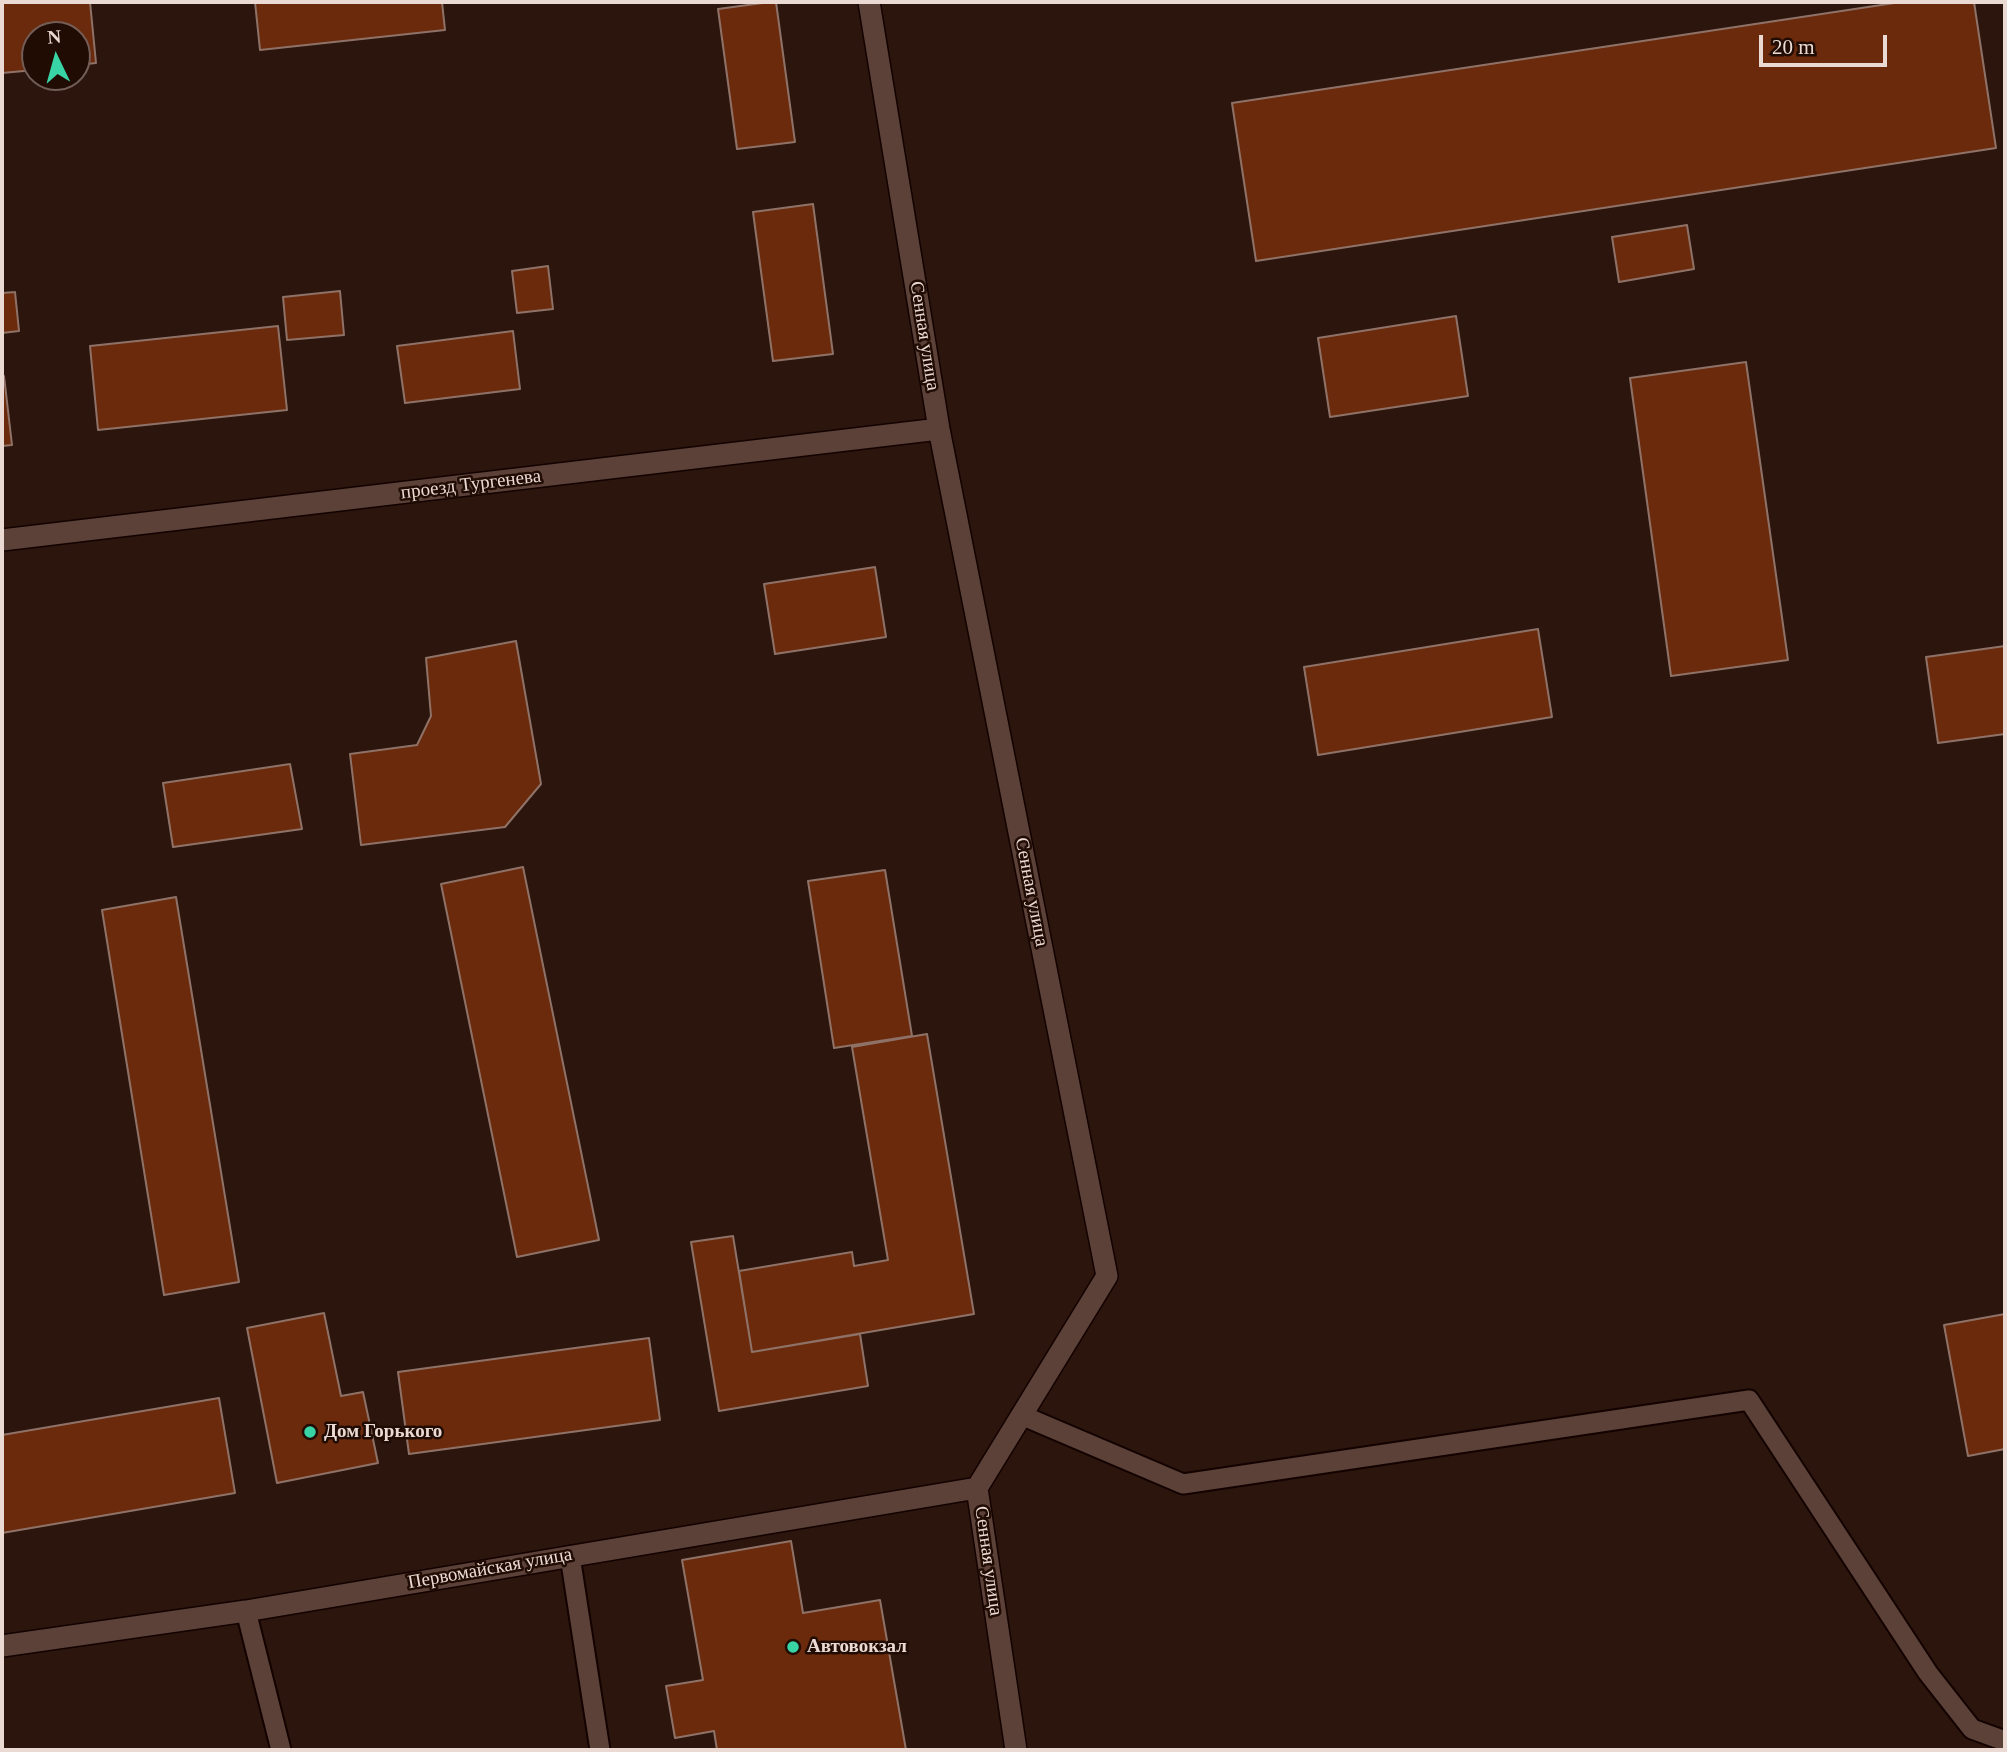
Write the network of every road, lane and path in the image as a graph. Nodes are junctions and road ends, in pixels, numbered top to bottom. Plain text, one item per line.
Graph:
1 (869, 2) edge
2 (939, 429) junction
3 (2, 540) edge
4 (1021, 1415) junction
5 (977, 1488) junction
6 (570, 1556) junction
7 (246, 1611) junction
8 (2, 1646) edge
9 (2005, 1741) edge
10 (281, 1750) edge
11 (600, 1750) edge
12 (1016, 1750) edge

1 - 2 street, Сенная улица
2 - 3 street, проезд Тургенева
2 - 4 street, Сенная улица
4 - 5 street, Сенная улица
4 - 9 lane
5 - 6 street, Первомайская улица
5 - 12 street, Сенная улица
6 - 7 street, Первомайская улица
6 - 11 lane
7 - 8 street, Первомайская улица
7 - 10 lane

